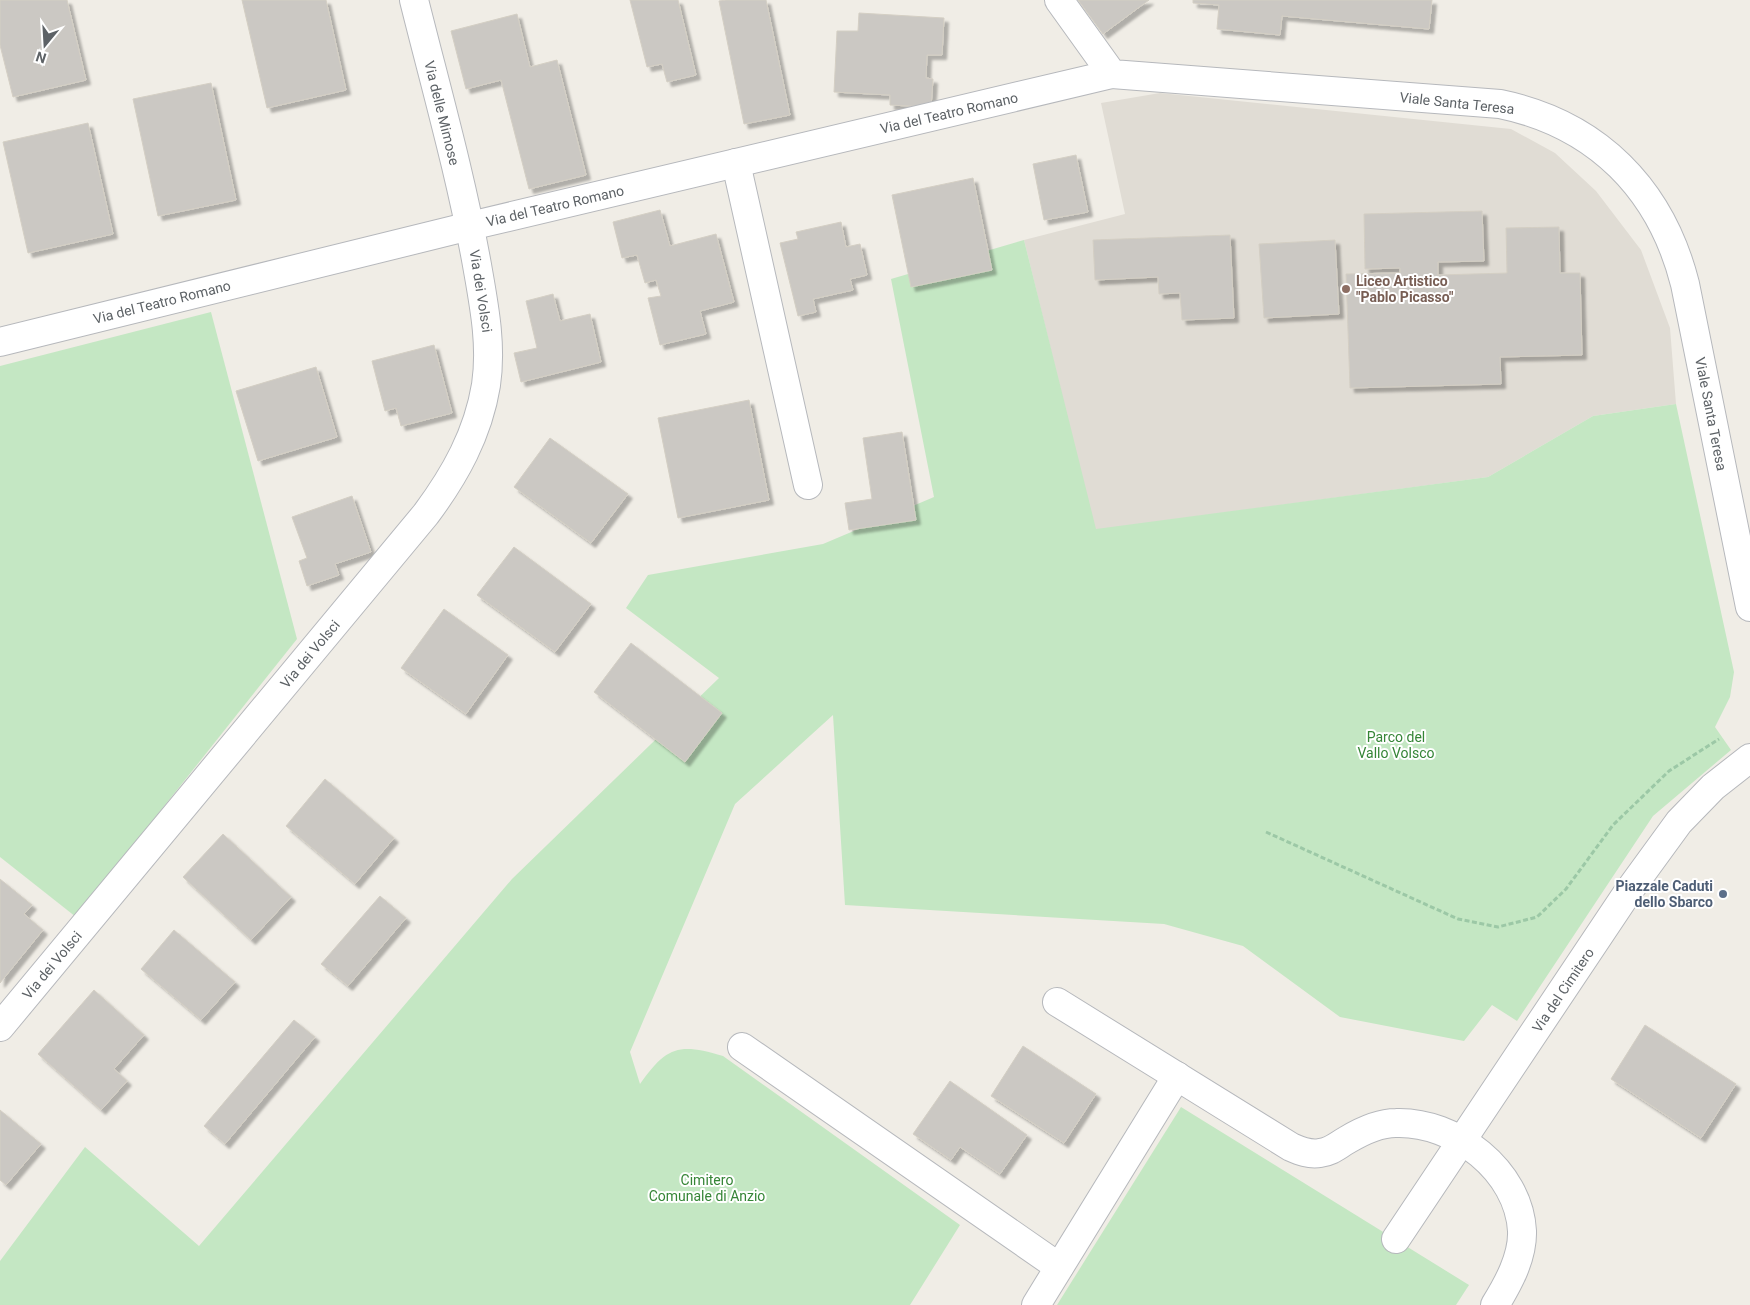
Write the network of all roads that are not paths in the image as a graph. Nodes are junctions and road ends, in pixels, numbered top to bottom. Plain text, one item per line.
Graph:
1 (414, 0) edge
2 (1059, 0) edge
3 (1112, 74) junction
4 (736, 163) junction
5 (470, 226) junction
6 (0, 342) edge
7 (808, 485) dead end
8 (1750, 607) edge
9 (1750, 758) edge
10 (1057, 1002) dead end
11 (0, 1027) edge
12 (742, 1047) dead end
13 (1177, 1076) junction
14 (1463, 1140) junction
15 (1396, 1239) dead end
16 (1059, 1267) junction
17 (1036, 1305) edge
18 (1495, 1305) edge

1 - 5 street, Via delle Mimose
2 - 3 street
3 - 4 street, Via del Teatro Romano
3 - 8 street, Viale Santa Teresa
4 - 5 street, Via del Teatro Romano
4 - 7 street
5 - 6 street, Via del Teatro Romano
5 - 11 street, Via dei Volsci
9 - 14 street, Via del Cimitero
10 - 13 street
12 - 16 street
13 - 14 street
13 - 16 street
14 - 15 street, Via del Cimitero
14 - 18 street
16 - 17 street

